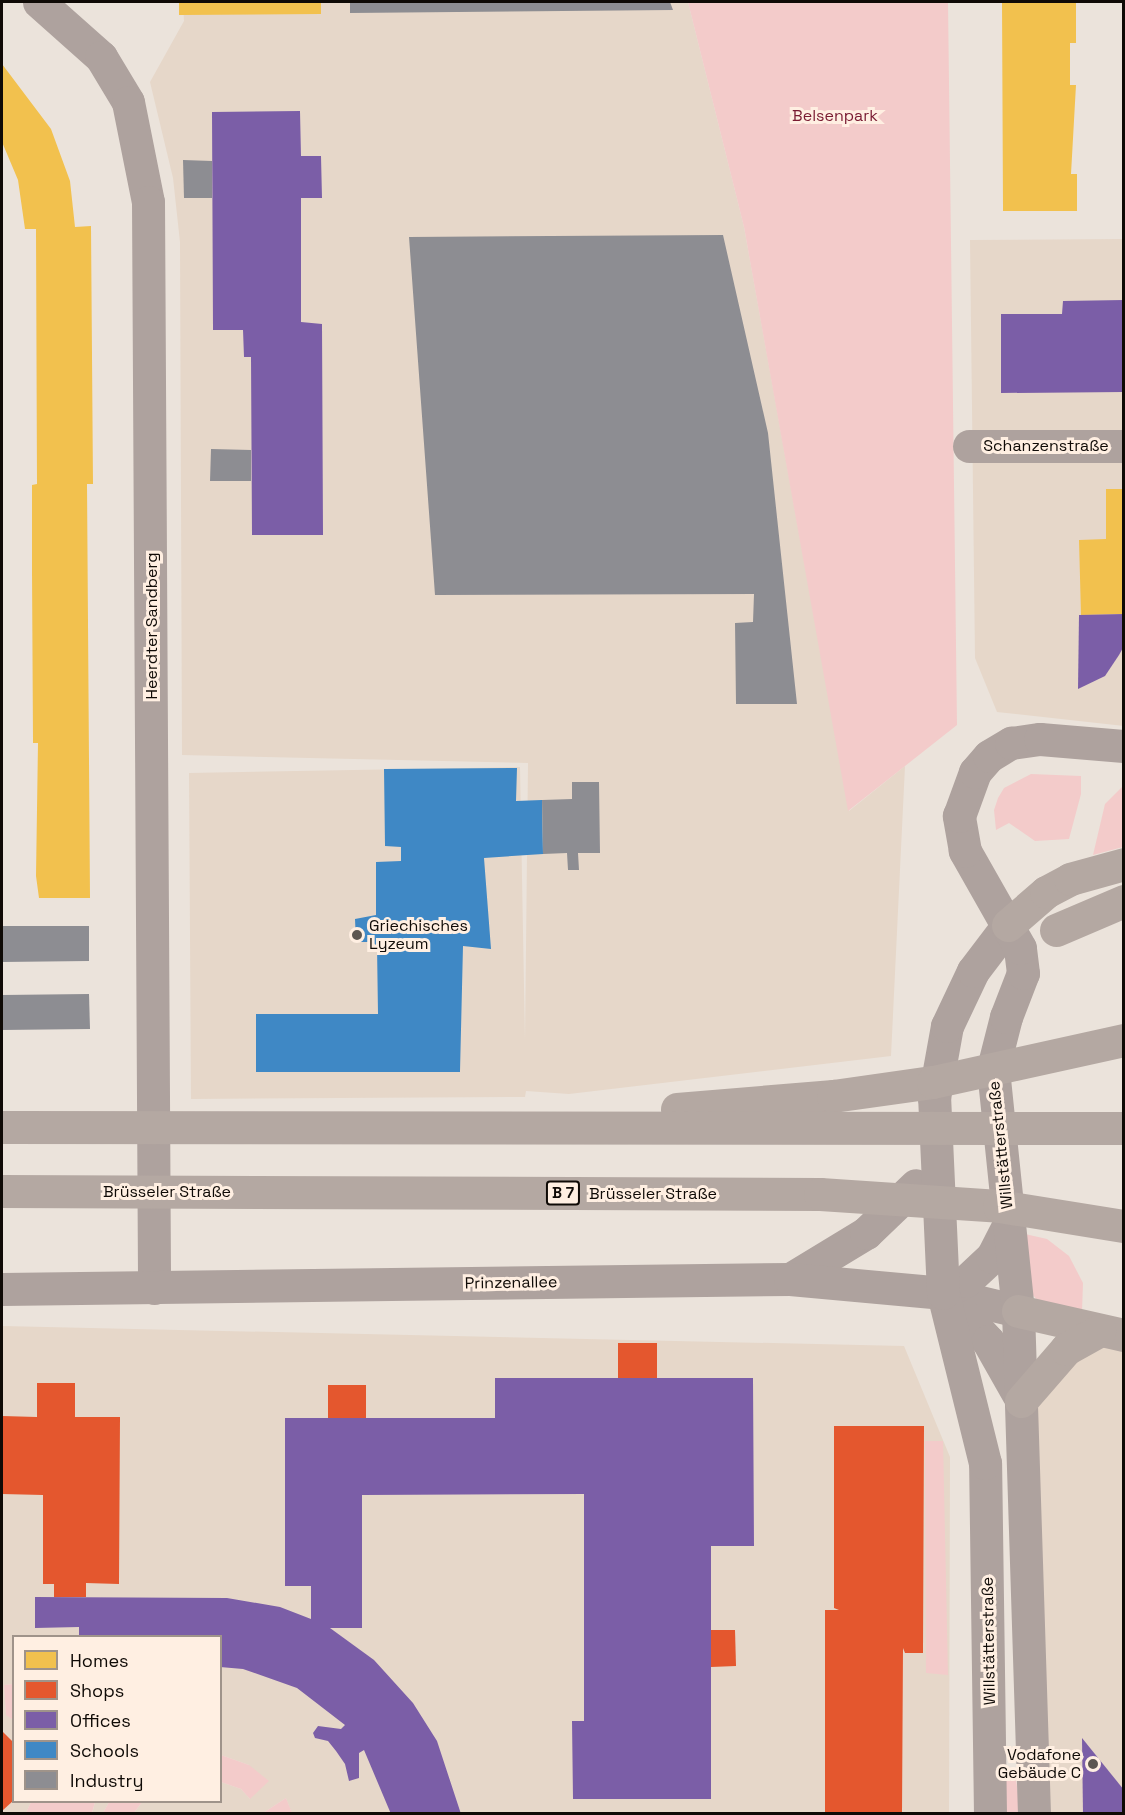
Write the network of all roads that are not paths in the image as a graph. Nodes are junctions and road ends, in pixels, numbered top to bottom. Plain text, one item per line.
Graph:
1 (39, 2) edge
2 (969, 446) dead end
3 (1124, 446) edge
4 (1124, 746) edge
5 (1124, 864) edge
6 (1124, 901) edge
7 (1008, 925) junction
8 (1056, 930) junction
9 (1023, 973) junction
10 (1124, 1040) edge
11 (2, 1127) edge
12 (1124, 1128) edge
13 (595, 1129) junction
14 (933, 1151) junction
15 (2, 1191) edge
16 (1009, 1223) junction
17 (1124, 1226) edge
18 (790, 1279) junction
19 (154, 1288) junction
20 (2, 1289) edge
21 (943, 1293) junction
22 (1018, 1311) junction
23 (1112, 1333) edge
24 (1021, 1401) junction
25 (990, 1814) edge
26 (1034, 1814) edge

1 - 19 street, Heerdter Sandberg
2 - 3 street, Schanzenstraße
4 - 7 street
5 - 7 highway
6 - 8 highway
7 - 8 street
7 - 9 street
7 - 14 street, Willstätterstraße
8 - 9 street, Willstätterstraße
9 - 16 street, Willstätterstraße
10 - 13 highway, bridge
11 - 13 highway, bridge
12 - 13 highway, bridge
14 - 18 street
14 - 21 street, Willstätterstraße
15 - 17 highway, Brüsseler Straße / B 7, bridge
16 - 21 street
16 - 22 street, Willstätterstraße
18 - 19 street, Prinzenallee
18 - 21 street, Prinzenallee
19 - 20 street, Prinzenallee
21 - 22 street, Prinzenallee
21 - 24 street, Willstätterstraße
21 - 25 street, Willstätterstraße
22 - 23 highway
22 - 24 street, Willstätterstraße
23 - 24 highway
24 - 26 street, Willstätterstraße

